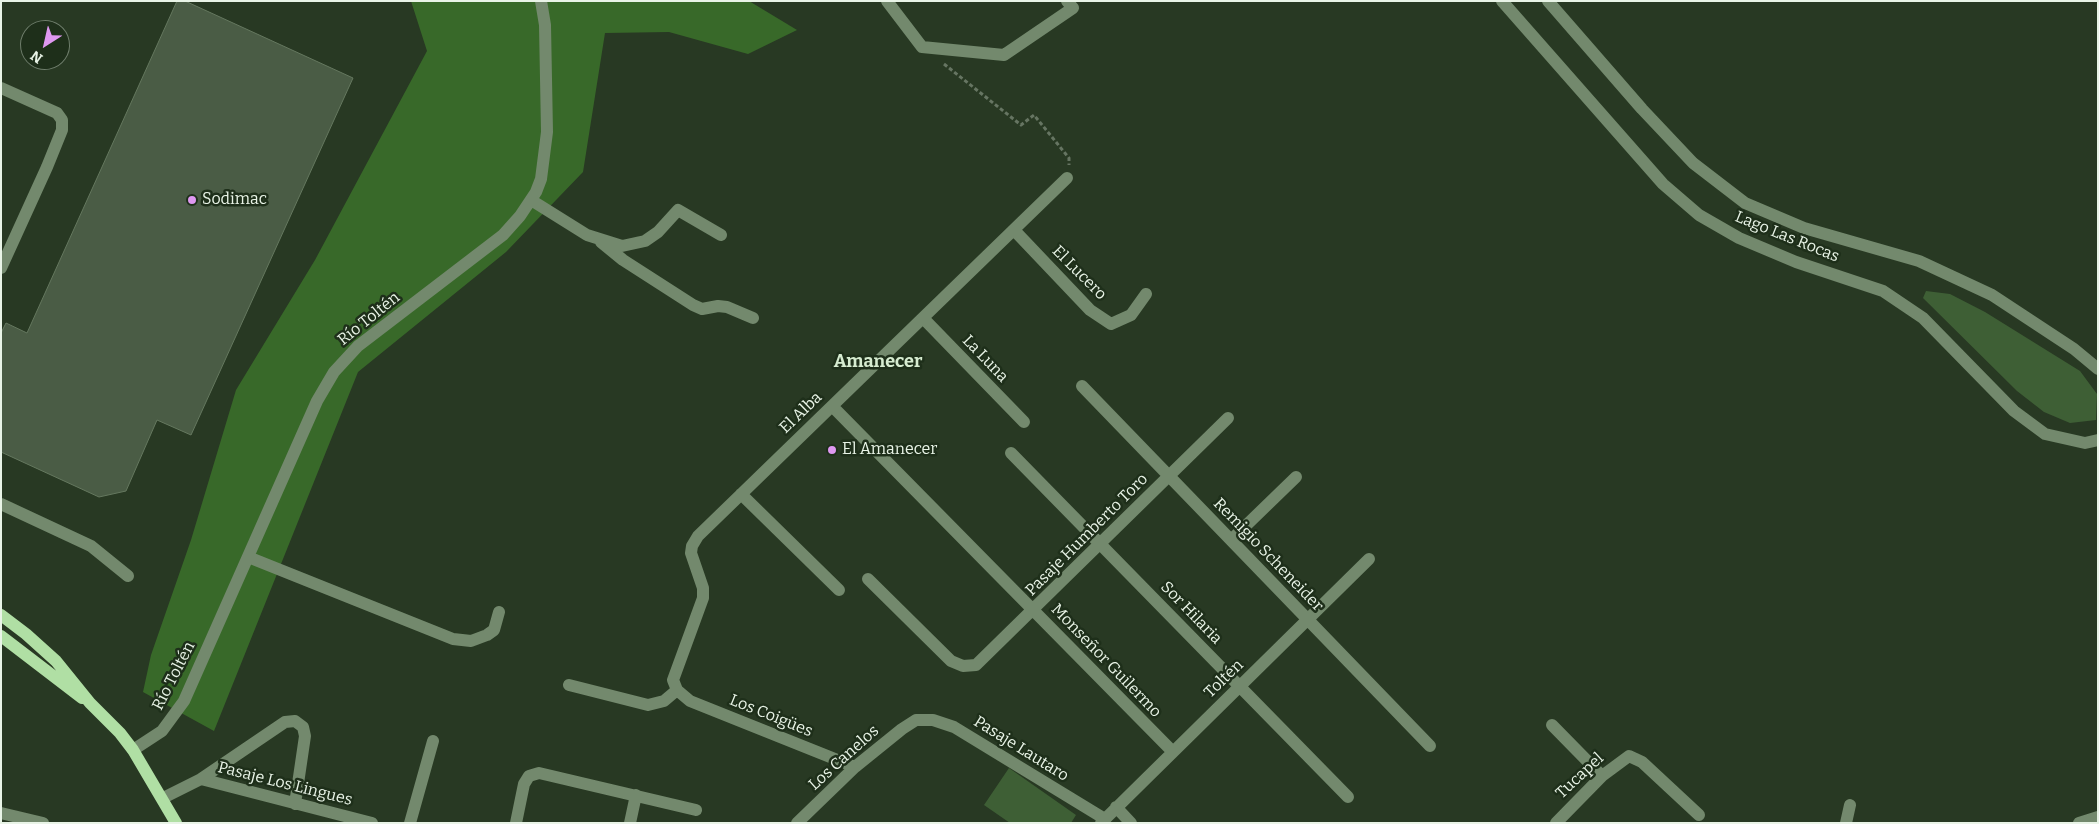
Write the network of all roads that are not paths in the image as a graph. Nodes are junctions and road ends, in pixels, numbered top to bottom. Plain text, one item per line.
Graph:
1 (541, 1) edge
2 (887, 1) edge
3 (1067, 1) edge
4 (1502, 1) edge
5 (1548, 1) edge
6 (1, 88) edge
7 (1067, 178) dead end
8 (531, 200) junction
9 (1014, 230) junction
10 (721, 235) dead end
11 (597, 239) junction
12 (1, 268) edge
13 (1146, 294) dead end
14 (753, 318) dead end
15 (923, 318) junction
16 (2098, 369) edge
17 (1082, 386) dead end
18 (832, 406) junction
19 (1228, 418) dead end
20 (1024, 422) dead end
21 (2098, 440) edge
22 (1010, 453) dead end
23 (1169, 477) junction
24 (1296, 477) dead end
25 (741, 494) junction
26 (1, 504) edge
27 (1231, 540) junction
28 (1100, 544) junction
29 (248, 557) junction
30 (1369, 559) dead end
31 (128, 576) dead end
32 (868, 579) dead end
33 (839, 590) dead end
34 (1034, 610) junction
35 (499, 612) dead end
36 (1, 615) edge
37 (1308, 620) junction
38 (1, 636) edge
39 (569, 685) dead end
40 (1240, 686) junction
41 (677, 690) junction
42 (90, 704) junction
43 (916, 720) joint
44 (1552, 725) dead end
45 (433, 741) dead end
46 (1430, 746) dead end
47 (133, 750) junction
48 (1172, 752) junction
49 (855, 767) junction
50 (1602, 776) junction
51 (201, 779) junction
52 (636, 795) junction
53 (1348, 797) dead end
54 (163, 798) junction
55 (295, 804) junction
56 (1116, 808) junction
57 (696, 810) dead end
58 (1, 813) edge
59 (1699, 815) dead end
60 (2098, 817) edge
61 (1103, 821) edge
62 (43, 823) edge
63 (176, 823) edge
64 (372, 823) edge
65 (410, 823) edge
66 (516, 823) edge
67 (630, 823) edge
68 (797, 823) edge
69 (1131, 823) edge
70 (1556, 823) edge
71 (2079, 823) edge

1 - 8 street, Río Toltén
2 - 3 street
4 - 21 street, Lago Las Rocas
5 - 16 street, Lago Las Rocas
6 - 12 street
7 - 9 street, El Alba
8 - 11 street
8 - 29 street, Río Toltén
9 - 13 street, El Lucero
9 - 15 street, El Alba
10 - 11 street
11 - 14 street
15 - 18 street, El Alba
15 - 20 street, La Luna
17 - 23 street, Remigio Scheneider
18 - 25 street, El Alba
18 - 34 street, Monseñor Guilermo
19 - 23 street, Pasaje Humberto Toro
22 - 28 street, Sor Hilaria
23 - 27 street, Remigio Scheneider
23 - 28 street, Pasaje Humberto Toro
24 - 27 street
25 - 33 street
25 - 41 street, El Alba
26 - 31 street
27 - 37 street, Remigio Scheneider
28 - 34 street, Pasaje Humberto Toro
28 - 40 street, Sor Hilaria
29 - 35 street
29 - 47 street, Río Toltén
30 - 37 street, Toltén
32 - 34 street, Pasaje Humberto Toro
34 - 48 street, Monseñor Guilermo
36 - 42 main road
37 - 40 street, Toltén
37 - 46 street, Remigio Scheneider
38 - 42 main road
39 - 41 street
40 - 48 street, Toltén
40 - 53 street, Sor Hilaria
41 - 49 street, Los Coigües
42 - 47 main road
43 - 49 street, Los Canelos
43 - 61 street, Pasaje Lautaro
44 - 50 street
45 - 65 street
47 - 54 main road
48 - 56 street, Toltén
49 - 68 street, Los Canelos
50 - 59 street, Tucapel
50 - 70 street, Tucapel
51 - 54 street, Pasaje Los Lingues
51 - 55 street, Pasaje Los Lingues
51 - 55 street
52 - 57 street
52 - 66 street
52 - 67 street
54 - 63 main road
55 - 64 street, Pasaje Los Lingues
56 - 61 street, Toltén
56 - 69 street
58 - 62 street
60 - 71 street

